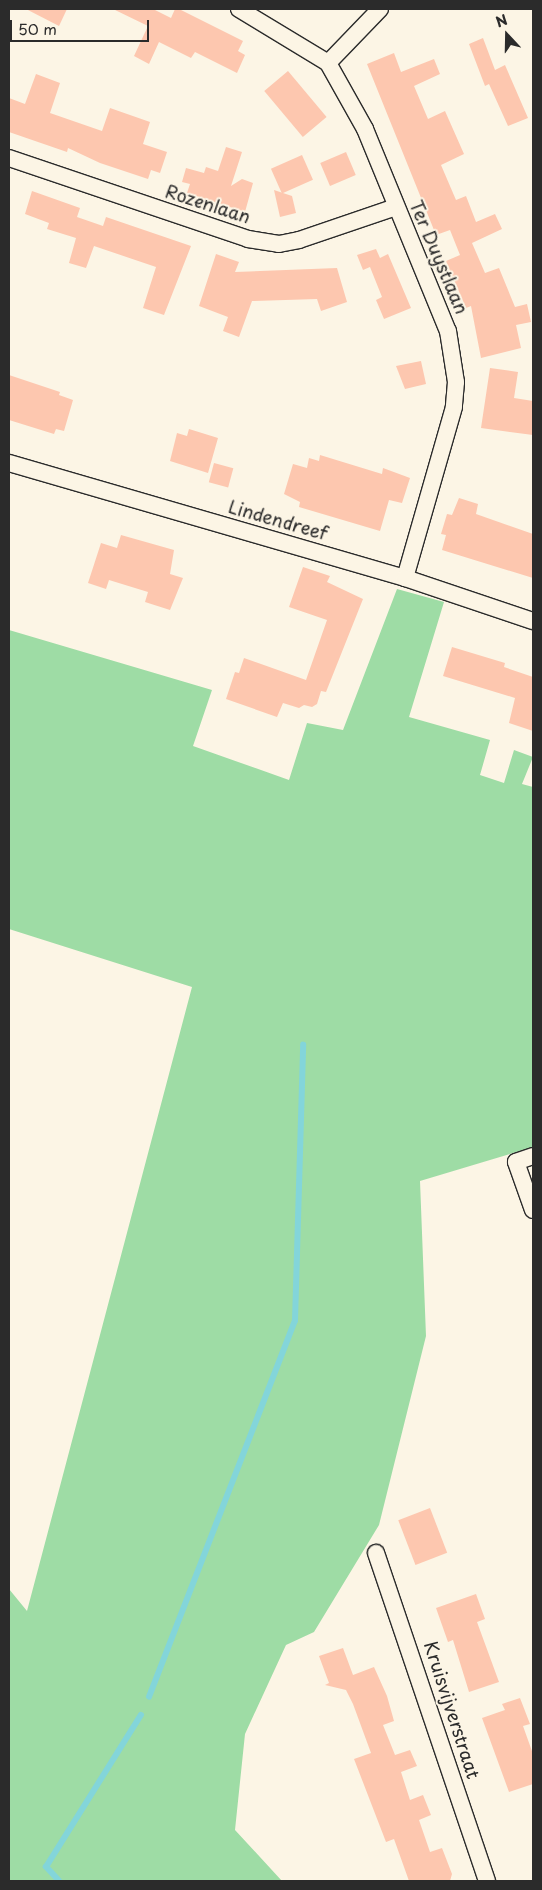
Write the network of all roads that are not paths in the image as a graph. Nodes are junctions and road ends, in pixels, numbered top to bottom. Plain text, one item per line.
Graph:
1 (239, 9) edge
2 (380, 9) edge
3 (328, 63) junction
4 (9, 158) edge
5 (396, 207) junction
6 (9, 463) edge
7 (405, 578) junction
8 (533, 622) edge
9 (533, 1156) edge
10 (533, 1210) edge
11 (376, 1552) dead end
12 (487, 1881) edge

1 - 3 street, Ter Duystlaan
2 - 3 street
3 - 5 street, Ter Duystlaan
4 - 5 street, Rozenlaan
5 - 7 street, Ter Duystlaan
6 - 7 street, Lindendreef
7 - 8 street, Lindendreef
9 - 10 street
11 - 12 street, Kruisvijverstraat

